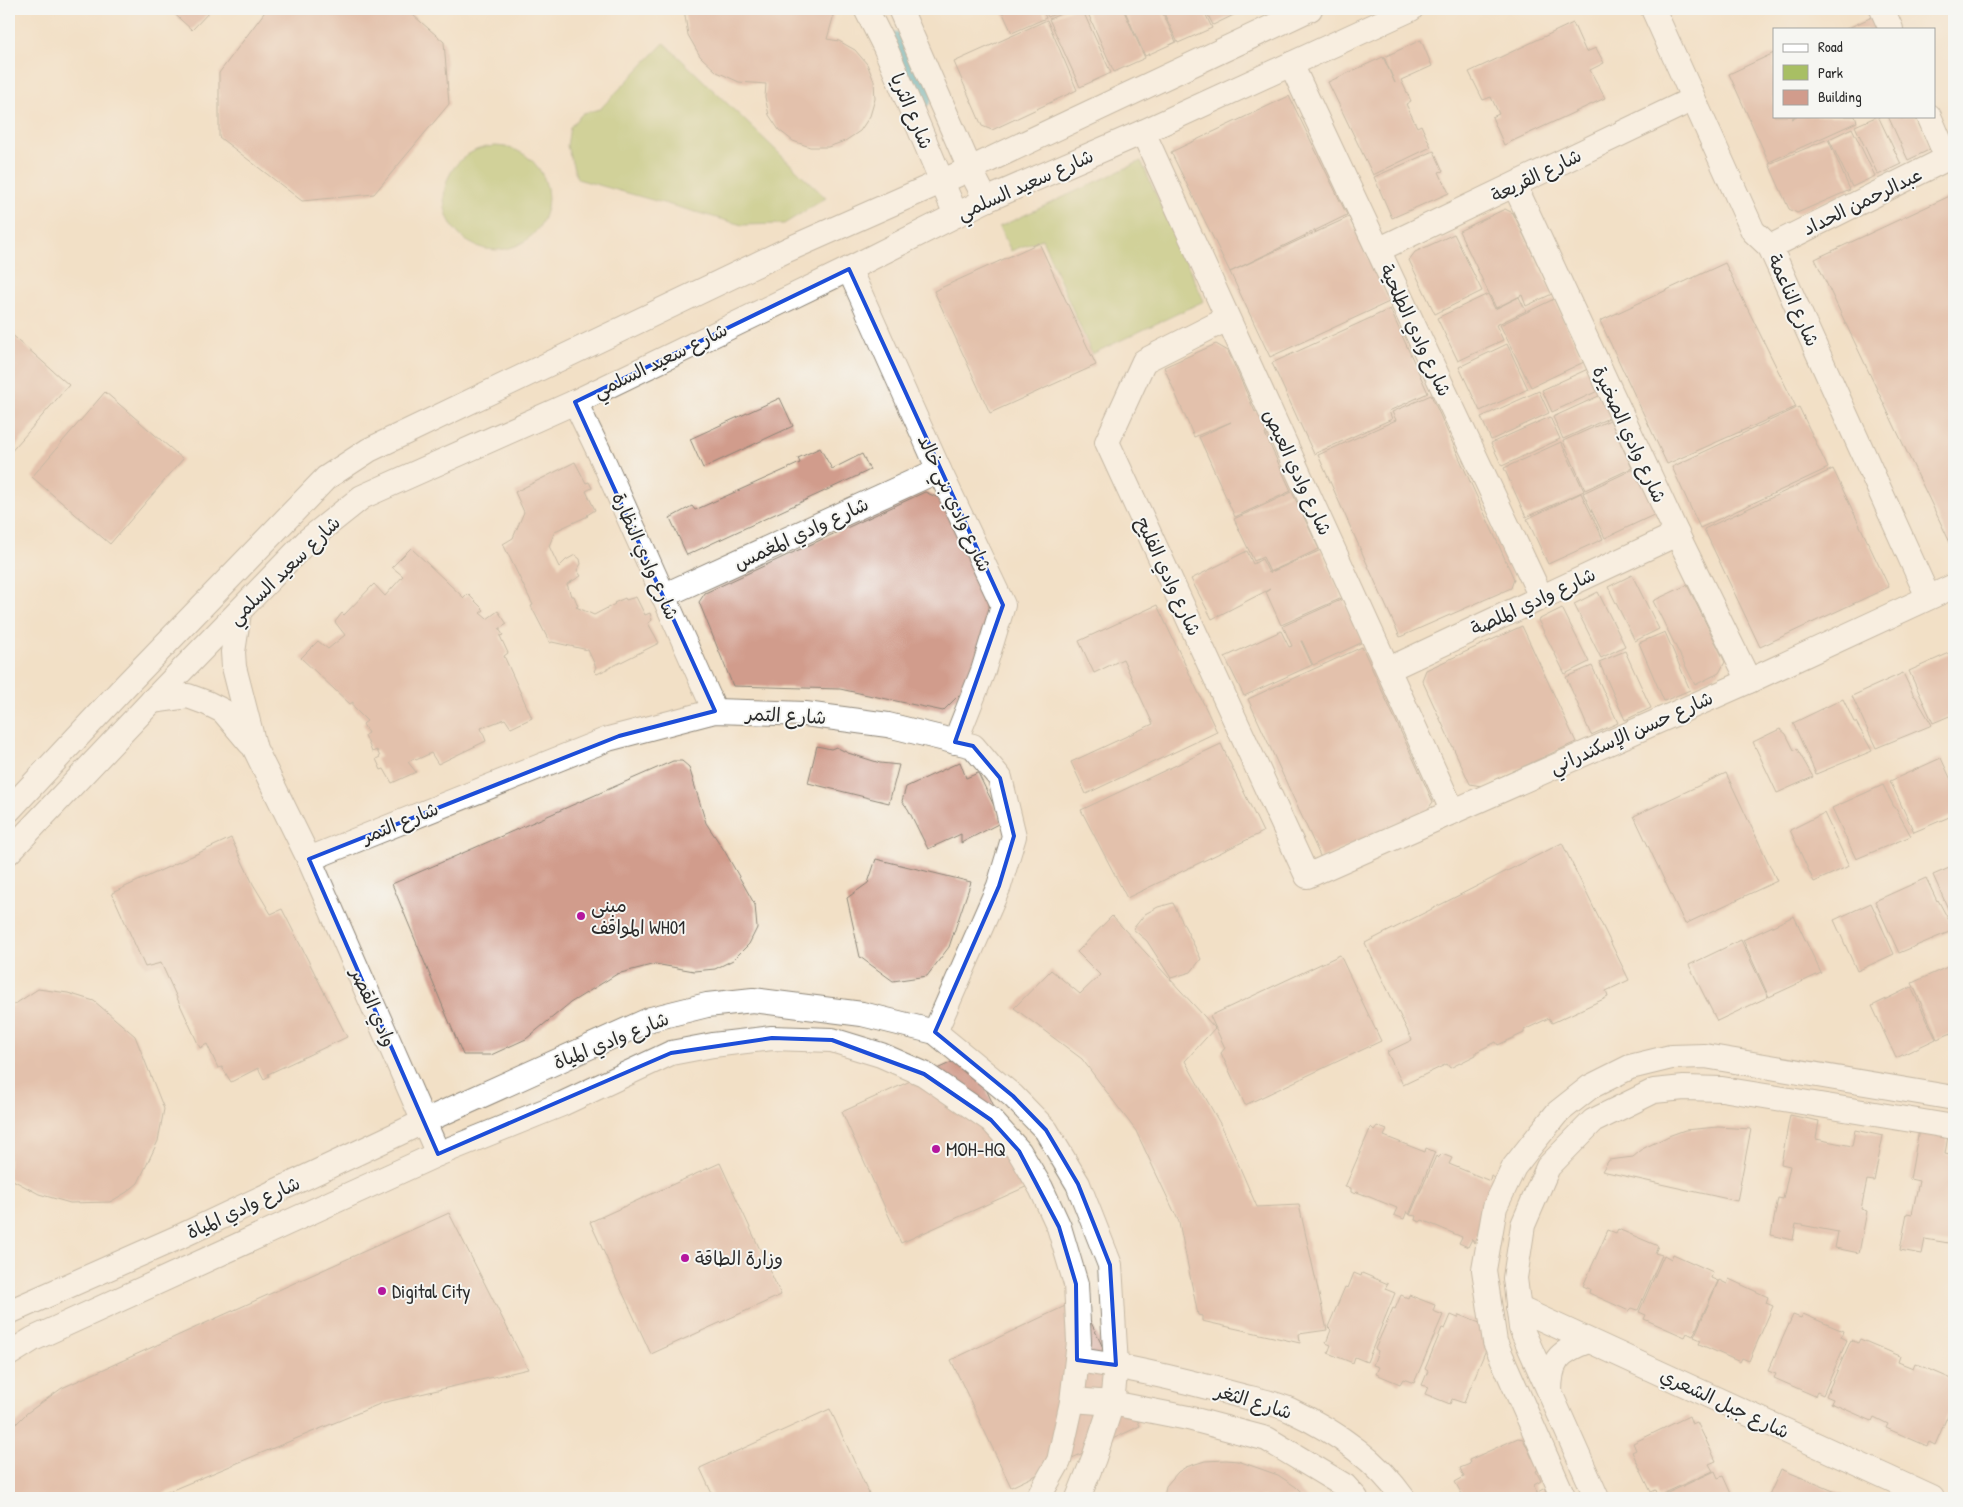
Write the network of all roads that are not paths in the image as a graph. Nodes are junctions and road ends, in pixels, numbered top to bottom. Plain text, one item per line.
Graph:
1 (866, 9) edge
2 (900, 9) edge
3 (1411, 9) edge
4 (1653, 9) edge
5 (1297, 12) edge
6 (1291, 64) junction
7 (1693, 99) junction
8 (1930, 118) edge
9 (1143, 132) junction
10 (1951, 157) edge
11 (970, 169) junction
12 (942, 181) junction
13 (1515, 186) junction
14 (986, 200) junction
15 (956, 215) junction
16 (1770, 247) junction
17 (1378, 250) junction
18 (849, 269) junction
19 (1227, 320) junction
20 (575, 402) junction
21 (939, 470) junction
22 (1677, 534) junction
23 (1954, 586) edge
24 (663, 596) junction
25 (1540, 597) junction
26 (1928, 597) junction
27 (239, 613) junction
28 (1389, 669) junction
29 (1749, 680) junction
30 (152, 701) junction
31 (715, 711) junction
32 (955, 742) junction
33 (255, 749) junction
34 (9, 810) edge
35 (1453, 812) junction
36 (9, 852) edge
37 (309, 859) junction
38 (1307, 876) joint
39 (935, 1032) junction
40 (1954, 1098) edge
41 (425, 1120) junction
42 (1954, 1127) edge
43 (438, 1154) junction
44 (1514, 1167) junction
45 (1543, 1180) junction
46 (1518, 1308) junction
47 (9, 1312) edge
48 (1588, 1341) junction
49 (9, 1354) edge
50 (1077, 1360) junction
51 (1116, 1365) junction
52 (1196, 1383) junction
53 (1550, 1393) junction
54 (1072, 1400) junction
55 (1112, 1404) junction
56 (1188, 1418) junction
57 (1038, 1498) edge
58 (1078, 1498) edge
59 (1356, 1498) edge
60 (1403, 1498) edge
61 (1564, 1498) edge
62 (1597, 1498) edge
63 (1932, 1498) edge

1 - 12 street, شارع الثريا
2 - 11 street, شارع الثريا
3 - 6 street, شارع سعيد السلمي
4 - 7 street, شارع الناعمة
5 - 11 street, شارع سعيد السلمي
6 - 9 street, شارع سعيد السلمي
6 - 17 street, شارع وادي الطلحية
7 - 13 street, شارع القريعة
7 - 16 street, شارع الناعمة
8 - 10 street
9 - 14 street, شارع سعيد السلمي
9 - 19 street, شارع وادي العيص
10 - 16 street, عبدالرحمن الحداد
11 - 12 street, شارع سعيد السلمي
11 - 14 street, شارع الثريا
12 - 15 street, شارع الثريا
12 - 34 street, شارع سعيد السلمي
13 - 17 street, شارع القريعة
13 - 22 street, شارع وادي الصخيرة
14 - 15 street, شارع سعيد السلمي
15 - 18 street, شارع سعيد السلمي
16 - 26 street, شارع الناعمة
17 - 25 street, شارع وادي الطلحية
18 - 20 street, شارع سعيد السلمي
18 - 21 street, شارع وادي بني خالد
19 - 28 street, شارع وادي العيص
19 - 38 street, شارع وادي الفليح
20 - 24 street, شارع وادي النظارة
20 - 27 street, شارع سعيد السلمي
21 - 24 street, شارع وادي المغمس
21 - 32 street, شارع وادي بني خالد
22 - 25 street, شارع وادي الملصة
22 - 29 street, شارع وادي الصخيرة
23 - 26 street, شارع حسن الإسكندراني
24 - 31 street, شارع وادي النظارة
25 - 28 street, شارع وادي الملصة
26 - 29 street, شارع حسن الإسكندراني
27 - 30 street, شارع سعيد السلمي
27 - 33 street
28 - 35 street, شارع وادي العيص
29 - 35 street, شارع حسن الإسكندراني
30 - 33 street
30 - 36 street, شارع سعيد السلمي
31 - 32 street, شارع التمر
31 - 37 street, شارع التمر
32 - 39 street, شارع التمر
33 - 37 street, وادي القصر
35 - 38 street, شارع حسن الإسكندراني
37 - 41 street, وادي القصر
39 - 41 street, شارع وادي المياة
39 - 51 street, شارع وادي المياة
40 - 44 street
41 - 43 street, وادي القصر
41 - 47 street, شارع وادي المياة
42 - 45 street
43 - 49 street, شارع وادي المياة
43 - 50 street, شارع وادي المياة
44 - 45 street
44 - 61 street
45 - 46 street
46 - 48 street, شارع جبل الشعري
46 - 53 street
48 - 53 street
48 - 63 street, شارع جبل الشعري
50 - 51 street, شارع الثغر
50 - 54 street, شارع وادي المياة
51 - 52 street, شارع الثغر
51 - 55 street, شارع وادي المياة
52 - 56 street
52 - 60 street, شارع الثغر
53 - 62 street
54 - 55 street, شارع الثغر
54 - 57 street, شارع وادي المياة
55 - 56 street, شارع الثغر
55 - 58 street, شارع وادي المياة
56 - 59 street, شارع الثغر

